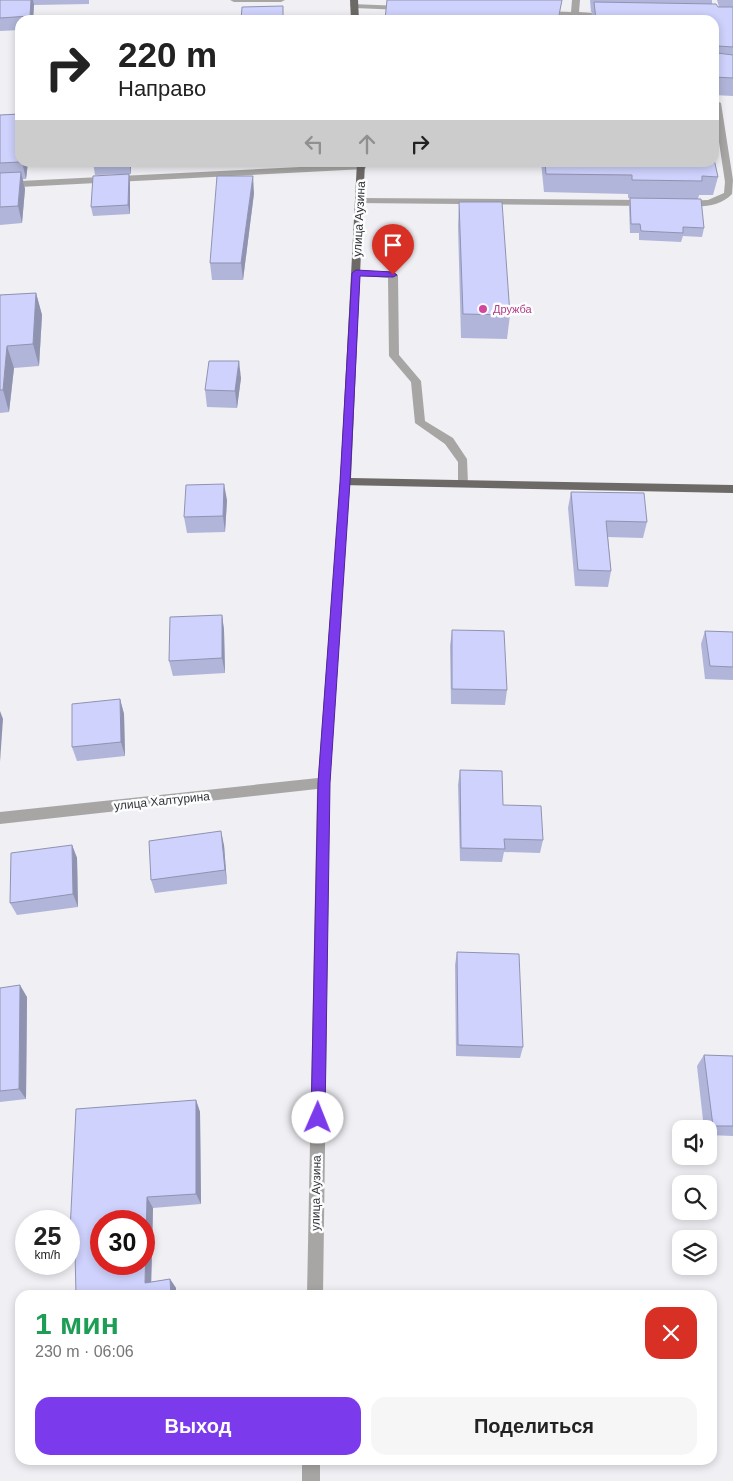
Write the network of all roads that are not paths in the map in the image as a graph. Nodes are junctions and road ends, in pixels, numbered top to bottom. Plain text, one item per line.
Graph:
1 (234, 0) edge
2 (281, 0) edge
3 (576, 0) edge
4 (354, 3) edge
5 (409, 8) edge
6 (536, 13) edge
7 (575, 14) junction
8 (598, 15) edge
9 (719, 110) edge
10 (324, 167) edge
11 (362, 167) edge
12 (0, 184) edge
13 (360, 201) junction
14 (652, 203) edge
15 (671, 203) edge
16 (356, 273) junction
17 (345, 482) junction
18 (463, 484) junction
19 (733, 489) edge
20 (324, 783) junction
21 (0, 818) edge
22 (314, 1290) edge
23 (312, 1465) edge
24 (311, 1481) edge

1 - 2 street
3 - 7 street
4 - 5 street
6 - 7 street
7 - 8 street
9 - 15 street
10 - 12 street
11 - 13 main road, улица Аузина
13 - 14 street
13 - 16 main road, улица Аузина
16 - 17 main road, улица Аузина
16 - 18 street
17 - 18 main road
17 - 20 street, улица Аузина
18 - 19 main road
20 - 21 street, улица Халтурина
20 - 22 street, улица Аузина
23 - 24 street

